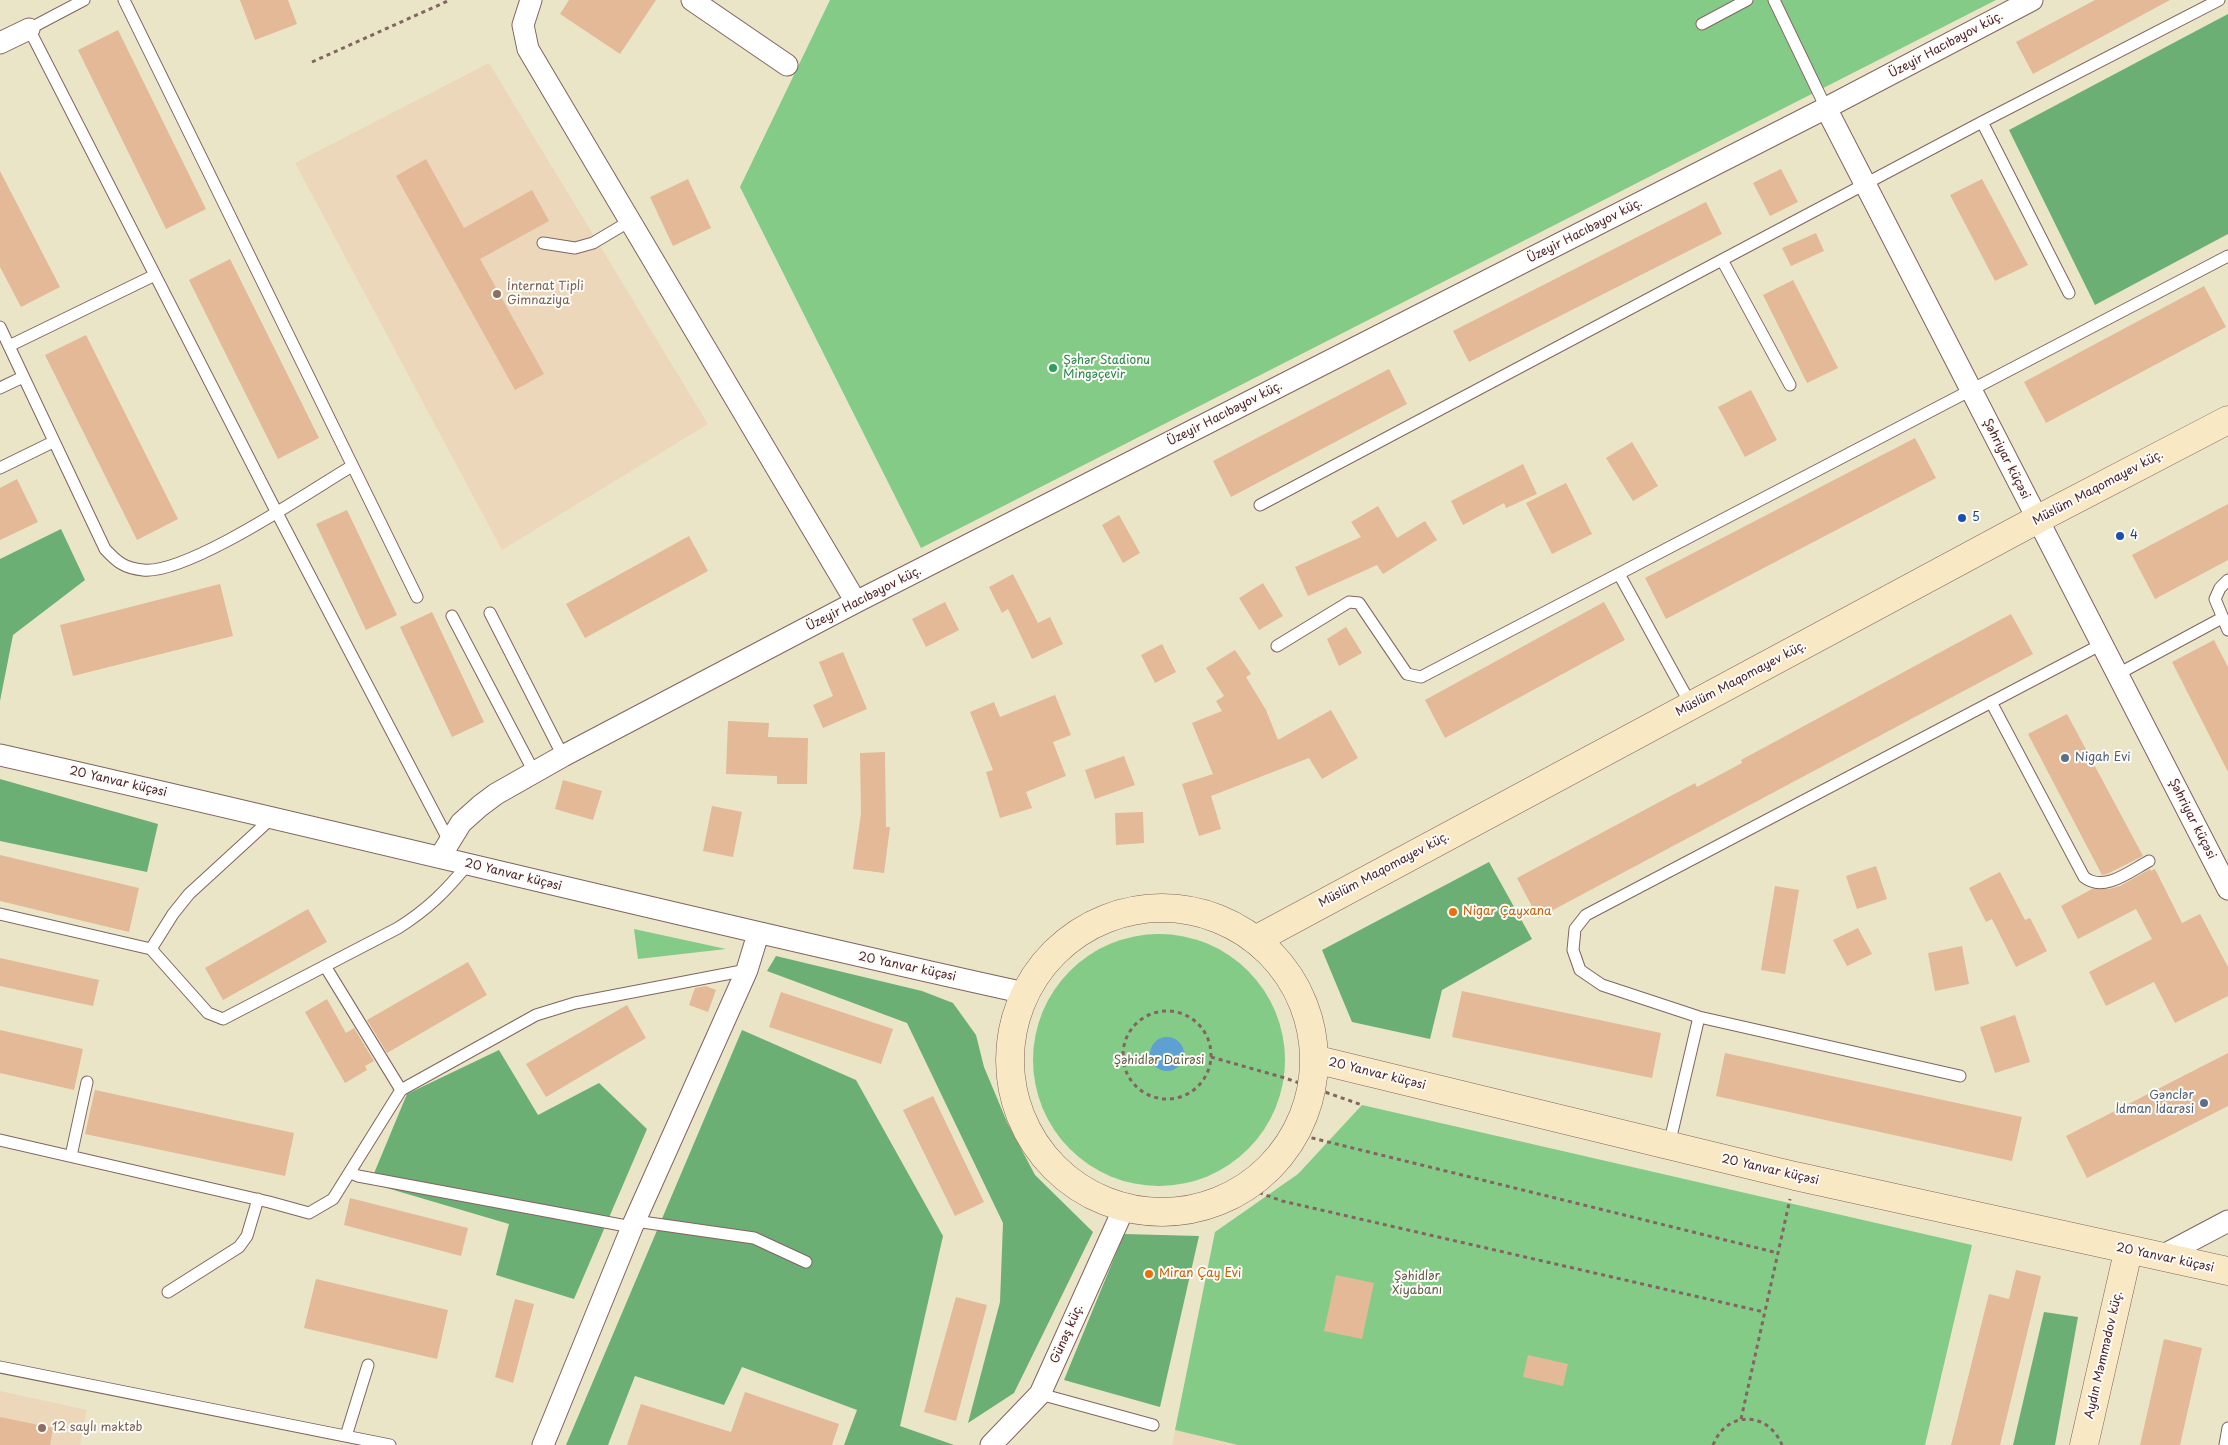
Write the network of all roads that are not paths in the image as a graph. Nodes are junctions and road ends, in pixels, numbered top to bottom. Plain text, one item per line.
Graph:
1 (84, 0) edge
2 (124, 0) edge
3 (531, 0) edge
4 (692, 0) edge
5 (1746, 0) edge
6 (1774, 0) edge
7 (2032, 0) edge
8 (2219, 0) edge
9 (1702, 24) dead end
10 (29, 29) junction
11 (1, 42) edge
12 (787, 65) dead end
13 (1826, 108) junction
14 (1982, 122) junction
15 (1866, 184) junction
16 (630, 221) junction
17 (543, 243) dead end
18 (2228, 256) edge
19 (1722, 260) junction
20 (155, 275) junction
21 (2069, 293) dead end
22 (0, 327) edge
23 (9, 346) junction
24 (23, 376) junction
25 (1790, 385) dead end
26 (0, 388) edge
27 (1971, 391) junction
28 (2228, 420) edge
29 (53, 442) junction
30 (352, 466) junction
31 (0, 468) edge
32 (1260, 505) dead end
33 (276, 511) junction
34 (2038, 519) junction
35 (1619, 574) junction
36 (2228, 580) edge
37 (417, 597) dead end
38 (856, 602) junction
39 (490, 613) dead end
40 (452, 616) dead end
41 (2222, 618) junction
42 (2228, 630) edge
43 (2102, 644) junction
44 (1277, 646) dead end
45 (2118, 674) junction
46 (1991, 702) junction
47 (1691, 706) junction
48 (0, 755) edge
49 (564, 756) junction
50 (534, 772) junction
51 (274, 817) junction
52 (445, 849) junction
53 (2149, 861) dead end
54 (468, 864) junction
55 (2228, 890) edge
56 (0, 914) edge
57 (758, 934) junction
58 (1255, 940) junction
59 (152, 949) junction
60 (325, 966) junction
61 (747, 970) junction
62 (1025, 994) junction
63 (1699, 1018) junction
64 (1314, 1059) junction
65 (1960, 1076) dead end
66 (87, 1082) dead end
67 (401, 1090) junction
68 (0, 1140) edge
69 (1669, 1146) junction
70 (71, 1156) junction
71 (352, 1173) junction
72 (258, 1199) junction
73 (1124, 1208) junction
74 (2228, 1221) edge
75 (633, 1224) junction
76 (2160, 1258) junction
77 (806, 1262) dead end
78 (2125, 1265) dead end
79 (2228, 1271) edge
80 (168, 1292) dead end
81 (368, 1365) dead end
82 (0, 1367) edge
83 (1040, 1394) junction
84 (1153, 1425) dead end
85 (2228, 1428) edge
86 (346, 1436) junction
87 (390, 1445) edge
88 (543, 1445) edge
89 (991, 1445) edge
90 (2084, 1445) edge
91 (2225, 1445) edge

1 - 10 lane
2 - 30 lane
3 - 16 street
4 - 12 street
5 - 9 lane
6 - 13 lane
7 - 13 street, Üzeyir Hacıbəyov küç.
8 - 14 lane
10 - 11 street
10 - 20 lane
13 - 15 street, Şəhriyar küçəsi
13 - 38 street, Üzeyir Hacıbəyov küç.
14 - 15 lane
14 - 21 lane
15 - 19 lane
15 - 27 street, Şəhriyar küçəsi
16 - 17 lane
16 - 38 street
18 - 27 lane
19 - 25 lane
19 - 32 lane
20 - 23 lane
20 - 33 lane
22 - 23 lane
23 - 24 lane
24 - 26 lane
24 - 29 lane
27 - 34 street, Şəhriyar küçəsi
27 - 35 lane
28 - 34 main road, Müslüm Maqomayev küç.
29 - 31 lane
29 - 33 lane
30 - 33 lane
30 - 37 lane
33 - 52 lane
34 - 43 street, Şəhriyar küçəsi
34 - 47 main road, Müslüm Maqomayev küç.
35 - 44 lane
35 - 47 lane
36 - 41 lane
38 - 49 street, Üzeyir Hacıbəyov küç.
39 - 49 lane
40 - 50 lane
41 - 42 lane
41 - 45 lane
43 - 45 street, Şəhriyar küçəsi
43 - 46 lane
45 - 55 street, Şəhriyar küçəsi
46 - 53 lane
46 - 63 lane
47 - 58 main road, Müslüm Maqomayev küç.
48 - 51 street, 20 Yanvar küçəsi
49 - 50 street, Üzeyir Hacıbəyov küç.
50 - 52 street, Üzeyir Hacıbəyov küç.
51 - 52 street, 20 Yanvar küçəsi
51 - 59 lane
52 - 54 street, 20 Yanvar küçəsi
54 - 57 street, 20 Yanvar küçəsi
54 - 60 lane
56 - 59 lane
57 - 61 street
57 - 62 street, 20 Yanvar küçəsi
58 - 62 main road
58 - 64 main road
59 - 60 lane
60 - 67 lane
61 - 67 lane
61 - 75 street
62 - 73 main road
63 - 65 lane
63 - 69 lane
64 - 69 main road, 20 Yanvar küçəsi
64 - 73 main road
66 - 70 lane
67 - 71 lane
68 - 70 lane
69 - 76 main road, 20 Yanvar küçəsi
70 - 72 lane
71 - 72 lane
71 - 75 lane
72 - 80 lane
73 - 83 street, Günəş küç.
74 - 76 street
75 - 77 lane
75 - 88 street
76 - 79 main road, 20 Yanvar küçəsi
78 - 90 main road, Aydın Məmmədov küç.
81 - 86 lane
82 - 86 lane
83 - 84 lane
83 - 89 street, Günəş küç.
85 - 91 lane
86 - 87 lane

